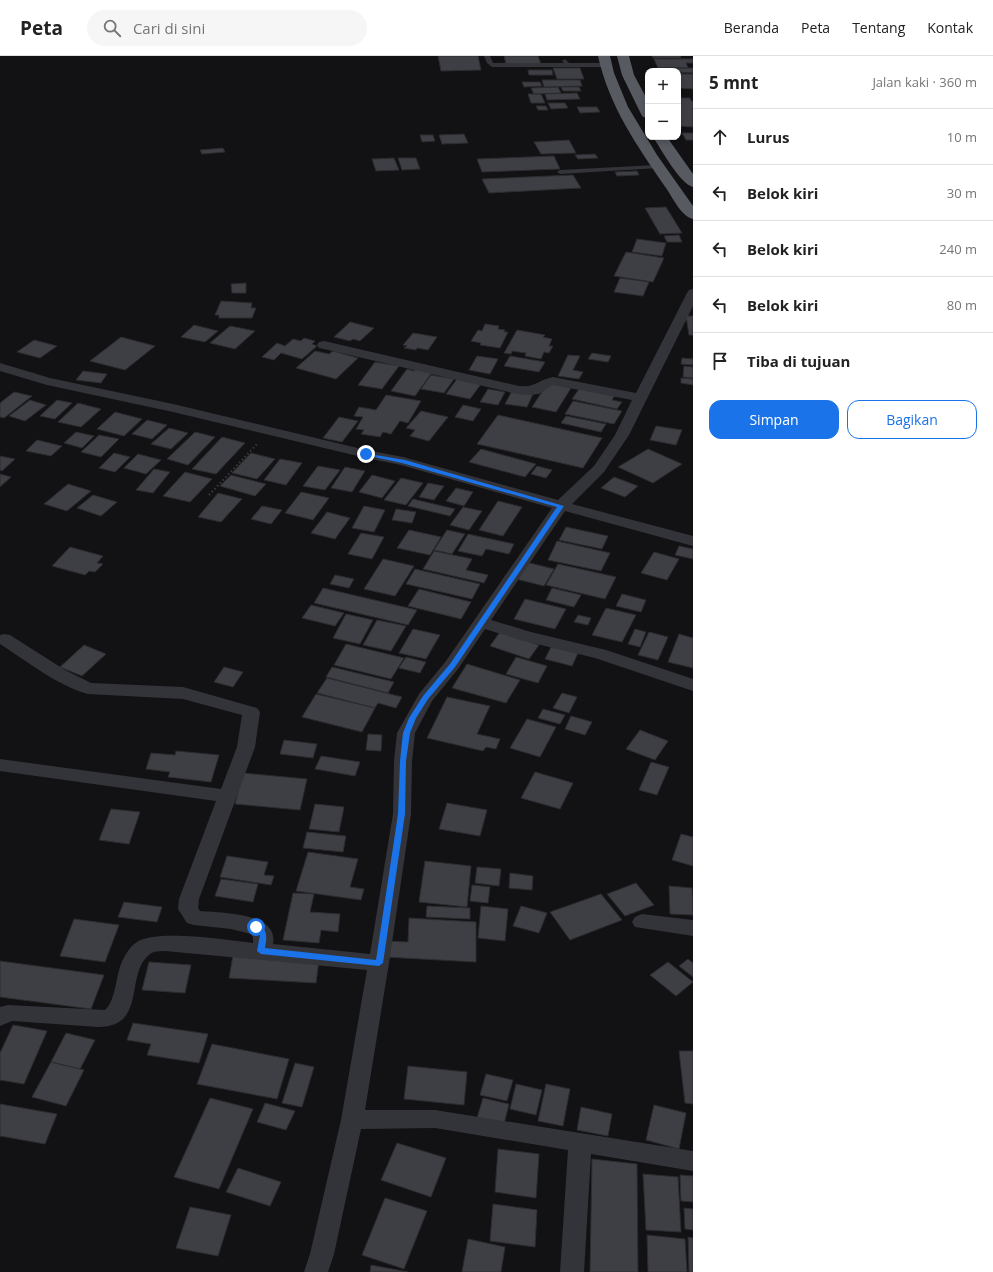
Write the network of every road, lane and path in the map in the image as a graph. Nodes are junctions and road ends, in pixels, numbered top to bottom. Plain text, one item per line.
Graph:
1 (487, 56) edge
2 (623, 56) edge
3 (564, 60) dead end
4 (604, 60) edge
5 (568, 65) junction
6 (645, 108) edge
7 (662, 140) edge
8 (658, 167) junction
9 (560, 172) dead end
10 (693, 183) edge
11 (693, 215) edge
12 (693, 293) edge
13 (324, 345) dead end
14 (0, 367) edge
15 (641, 398) junction
16 (270, 432) junction
17 (209, 495) dead end
18 (561, 506) junction
19 (693, 541) edge
20 (482, 622) junction
21 (4, 639) dead end
22 (693, 685) edge
23 (0, 765) edge
24 (227, 796) junction
25 (642, 922) dead end
26 (693, 928) edge
27 (261, 951) junction
28 (379, 963) junction
29 (0, 1018) edge
30 (352, 1120) junction
31 (580, 1144) junction
32 (693, 1161) edge
33 (316, 1272) edge
34 (572, 1272) edge

1 - 5 lane
2 - 6 highway
3 - 5 lane
4 - 5 lane
4 - 8 highway
7 - 10 highway
8 - 9 lane
8 - 11 highway
12 - 15 street
13 - 15 street
14 - 16 street
15 - 18 street
16 - 17 path
16 - 18 street
18 - 19 street
18 - 20 street
20 - 22 street
20 - 28 street
21 - 24 street
23 - 24 street
24 - 27 street
25 - 26 street
27 - 28 street
27 - 29 street
28 - 30 street
30 - 31 street
30 - 33 street
31 - 32 street
31 - 34 street

